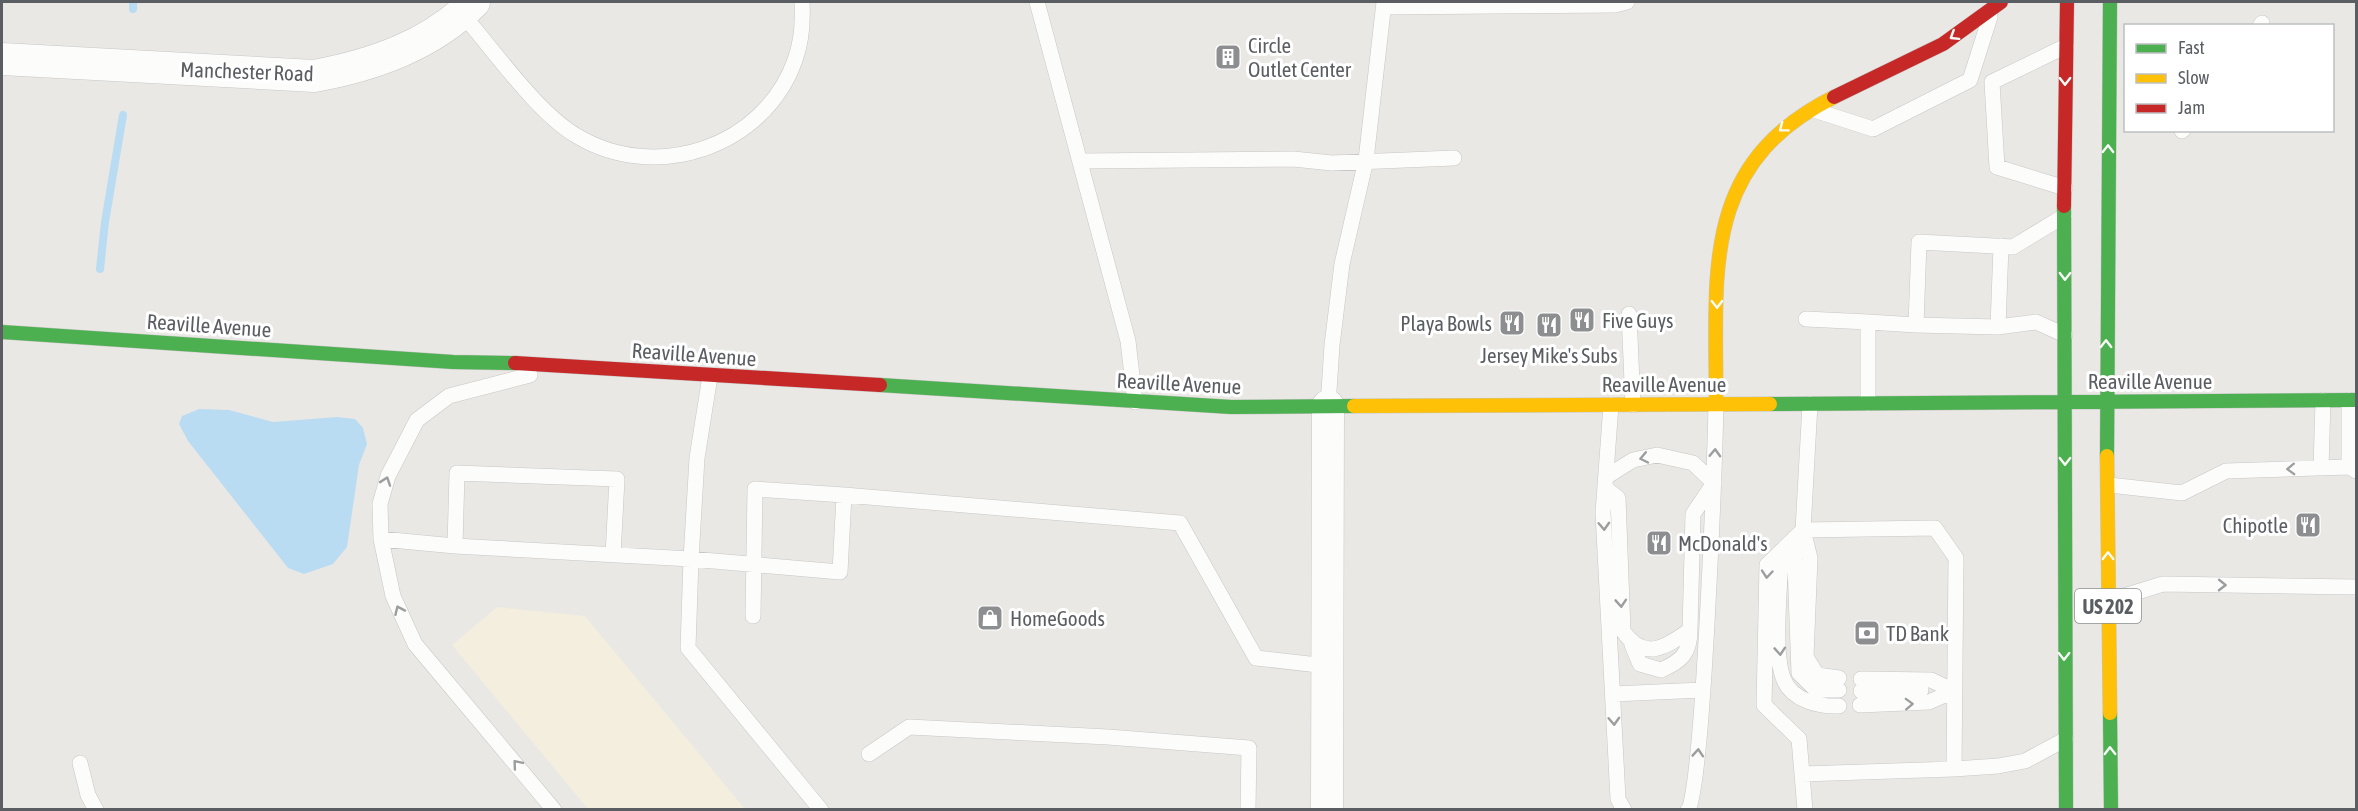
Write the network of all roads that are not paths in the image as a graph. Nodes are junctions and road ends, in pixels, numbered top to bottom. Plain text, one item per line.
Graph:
1 (802, 2) edge
2 (1037, 2) edge
3 (1627, 2) edge
4 (2067, 2) edge
5 (2110, 2) edge
6 (1384, 4) edge
7 (1997, 5) edge
8 (468, 8) edge
9 (2066, 46) junction
10 (2, 59) edge
11 (1970, 80) junction
12 (1992, 82) junction
13 (1809, 109) junction
14 (1454, 158) dead end
15 (1081, 160) junction
16 (1366, 160) junction
17 (2064, 188) junction
18 (2064, 216) junction
19 (2001, 246) junction
20 (1629, 314) dead end
21 (1806, 319) dead end
22 (1868, 322) junction
23 (1916, 325) junction
24 (1998, 327) junction
25 (2, 332) edge
26 (2065, 334) junction
27 (568, 366) junction
28 (710, 376) junction
29 (2323, 400) junction
30 (2353, 400) edge
31 (1135, 402) junction
32 (2065, 402) junction
33 (2106, 402) junction
34 (1716, 404) junction
35 (1810, 404) junction
36 (1868, 404) junction
37 (1611, 405) junction
38 (1633, 405) junction
39 (1328, 406) junction
40 (2321, 468) junction
41 (2353, 469) edge
42 (1605, 482) junction
43 (1714, 483) junction
44 (2109, 485) junction
45 (844, 495) junction
46 (1798, 534) junction
47 (381, 539) junction
48 (455, 546) junction
49 (1781, 550) junction
50 (613, 555) junction
51 (691, 559) junction
52 (754, 564) junction
53 (2356, 588) edge
54 (2108, 601) junction
55 (753, 616) dead end
56 (1690, 630) junction
57 (1632, 645) junction
58 (1327, 666) junction
59 (1839, 684) dead end
60 (1702, 690) junction
61 (1954, 691) junction
62 (1613, 694) junction
63 (1839, 706) dead end
64 (2066, 739) junction
65 (869, 754) dead end
66 (80, 762) dead end
67 (1954, 769) junction
68 (1802, 774) junction
69 (96, 810) edge
70 (554, 810) edge
71 (821, 810) edge
72 (1248, 810) edge
73 (1327, 810) edge
74 (1624, 810) edge
75 (1688, 810) edge
76 (1805, 810) edge
77 (2066, 810) edge
78 (2111, 810) edge

1 - 8 lane
2 - 15 lane
3 - 6 lane
4 - 9 main road, US 202
33 -> 5 main road, US 202
6 - 16 lane
7 - 11 lane
7 -> 13 main road
8 - 10 street, Manchester Road
9 - 12 lane
9 -> 17 main road, US 202
11 - 12 lane
11 - 13 lane
12 - 17 lane
13 -> 34 main road
14 - 16 lane
15 - 16 lane
15 - 31 lane
16 - 39 lane
17 - 18 main road, US 202
18 - 19 lane
18 -> 26 main road, US 202
19 - 23 lane
19 - 24 lane
20 - 38 lane
21 - 22 lane
22 - 23 lane
22 - 36 lane
23 - 24 lane
24 - 26 lane
25 - 27 main road, Reaville Avenue
26 - 32 main road, US 202
27 - 28 main road, Reaville Avenue
47 -> 27 lane
28 - 31 main road, Reaville Avenue
28 - 51 lane
29 - 30 main road, Reaville Avenue
29 - 33 main road, Reaville Avenue
29 - 40 lane
30 - 41 lane
31 - 39 main road, Reaville Avenue
32 - 33 main road, Reaville Avenue
32 - 36 main road, Reaville Avenue
32 -> 64 main road, US 202 / US 202
33 - 44 main road, US 202 / US 202
34 - 35 main road, Reaville Avenue
34 - 38 main road, Reaville Avenue
43 -> 34 lane
35 - 36 main road, Reaville Avenue
35 - 46 lane
37 - 38 main road, Reaville Avenue
37 - 39 main road, Reaville Avenue
37 - 42 lane
39 - 58 street
40 - 41 lane
40 -> 44 lane
43 -> 42 lane
42 -> 57 lane
42 -> 62 lane
43 - 56 lane
43 - 60 lane
54 -> 44 main road, US 202 / US 202
45 - 52 lane
45 - 52 lane
45 - 58 lane
46 - 49 lane
46 - 59 lane
46 - 61 lane
47 - 48 lane
70 -> 47 lane
48 - 50 lane
48 - 50 lane
49 -> 63 lane
49 -> 68 lane
50 - 51 lane
51 - 52 lane
51 - 71 lane
52 - 55 lane
54 -> 53 lane
78 -> 54 main road, US 202 / US 202
56 - 57 lane
56 - 57 lane
58 - 73 street
60 - 62 lane
75 -> 60 lane
61 -> 61 lane
61 - 67 lane
62 -> 74 lane
64 - 67 lane
64 - 77 main road, US 202 / US 202
65 - 72 lane
66 - 69 lane
67 - 68 lane
68 - 76 lane

